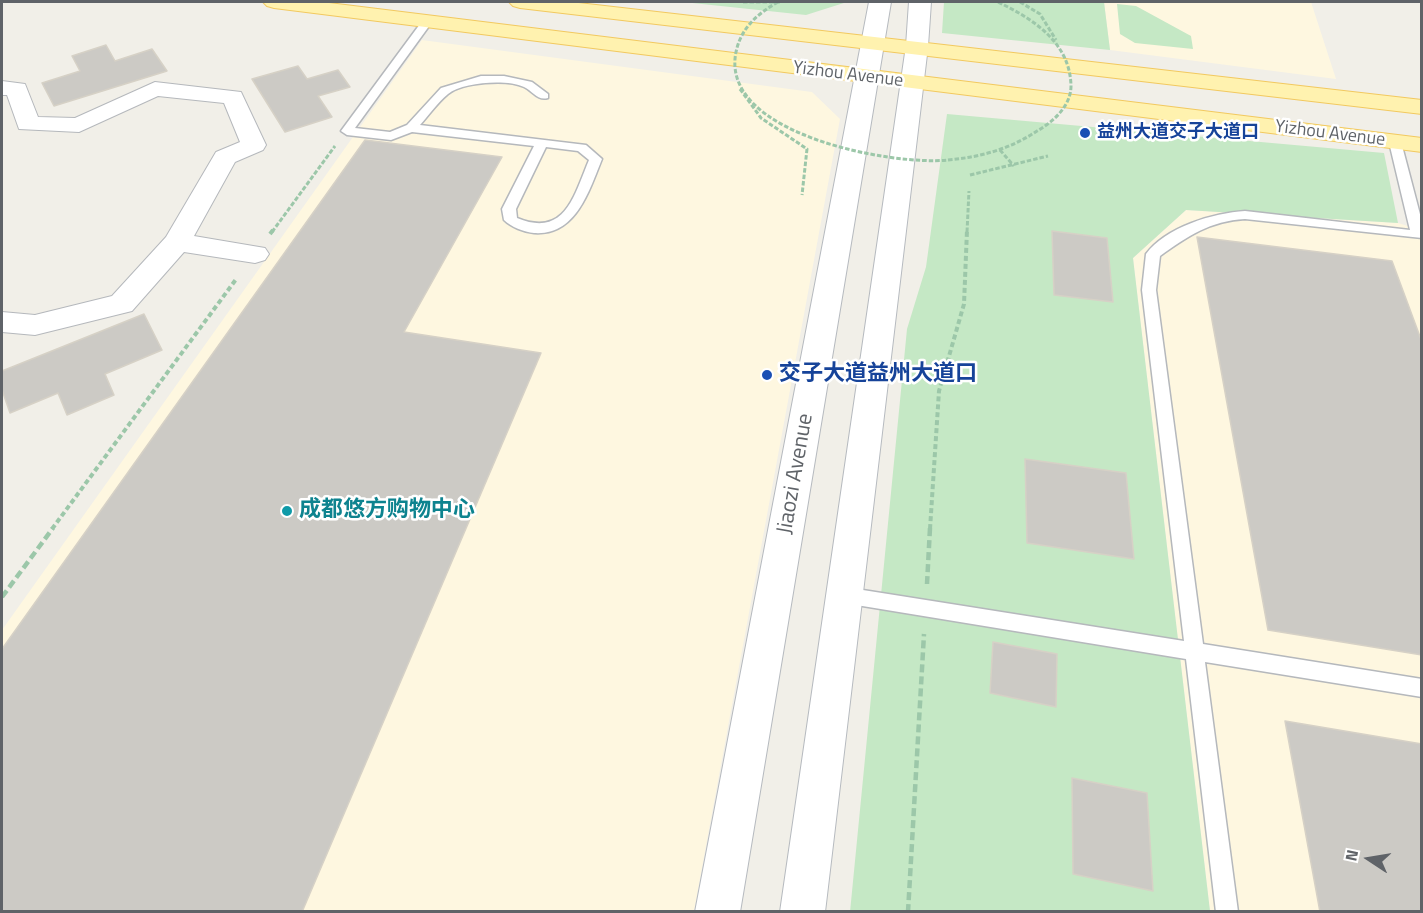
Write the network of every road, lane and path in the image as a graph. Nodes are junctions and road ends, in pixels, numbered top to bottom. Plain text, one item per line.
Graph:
1 (274, 2) edge
2 (520, 2) edge
3 (743, 2) edge
4 (773, 2) edge
5 (780, 2) edge
6 (880, 2) edge
7 (920, 2) edge
8 (998, 2) edge
9 (1020, 2) edge
10 (761, 11) junction
11 (427, 22) junction
12 (1056, 40) junction
13 (874, 41) junction
14 (917, 46) junction
15 (867, 77) junction
16 (911, 83) junction
17 (2, 87) edge
18 (740, 89) junction
19 (544, 96) dead end
20 (1422, 107) edge
21 (411, 128) junction
22 (346, 131) junction
23 (1395, 142) junction
24 (541, 144) junction
25 (1422, 146) edge
26 (1000, 150) junction
27 (1048, 156) dead end
28 (1014, 166) junction
29 (970, 175) dead end
30 (969, 191) dead end
31 (802, 195) dead end
32 (1420, 239) edge
33 (177, 242) junction
34 (255, 254) junction
35 (2, 322) edge
36 (844, 595) junction
37 (2, 597) edge
38 (926, 608) junction
39 (1194, 651) junction
40 (1422, 688) edge
41 (717, 912) edge
42 (802, 912) edge
43 (908, 912) edge
44 (1227, 912) edge

1 - 11 main road, Yizhou Avenue
2 - 13 main road, Yizhou Avenue
3 - 5 path
4 - 10 path, bridge
5 - 10 path, bridge
6 - 13 main road, Jiaozi Avenue
7 - 14 main road
8 - 12 path, bridge
9 - 12 path
10 - 18 path, bridge
11 - 15 main road, Yizhou Avenue
11 - 22 lane
12 - 26 path, bridge
13 - 14 main road, Yizhou Avenue
13 - 15 main road, Jiaozi Avenue
14 - 16 main road
14 - 20 main road, Yizhou Avenue
15 - 16 main road, Yizhou Avenue
15 - 41 main road, Jiaozi Avenue
16 - 23 main road, Yizhou Avenue
16 - 36 main road
17 - 33 main road
18 - 26 path, bridge
18 - 31 path
19 - 21 lane
21 - 22 lane
21 - 24 lane
22 - 34 path
23 - 25 main road, Yizhou Avenue
23 - 32 lane
24 - 24 lane
26 - 28 path
27 - 28 path
28 - 29 path
30 - 38 path
32 - 39 lane
33 - 34 main road
33 - 35 main road
34 - 37 path
36 - 38 lane
36 - 42 main road
38 - 39 lane
38 - 43 path
39 - 40 lane
39 - 44 lane

